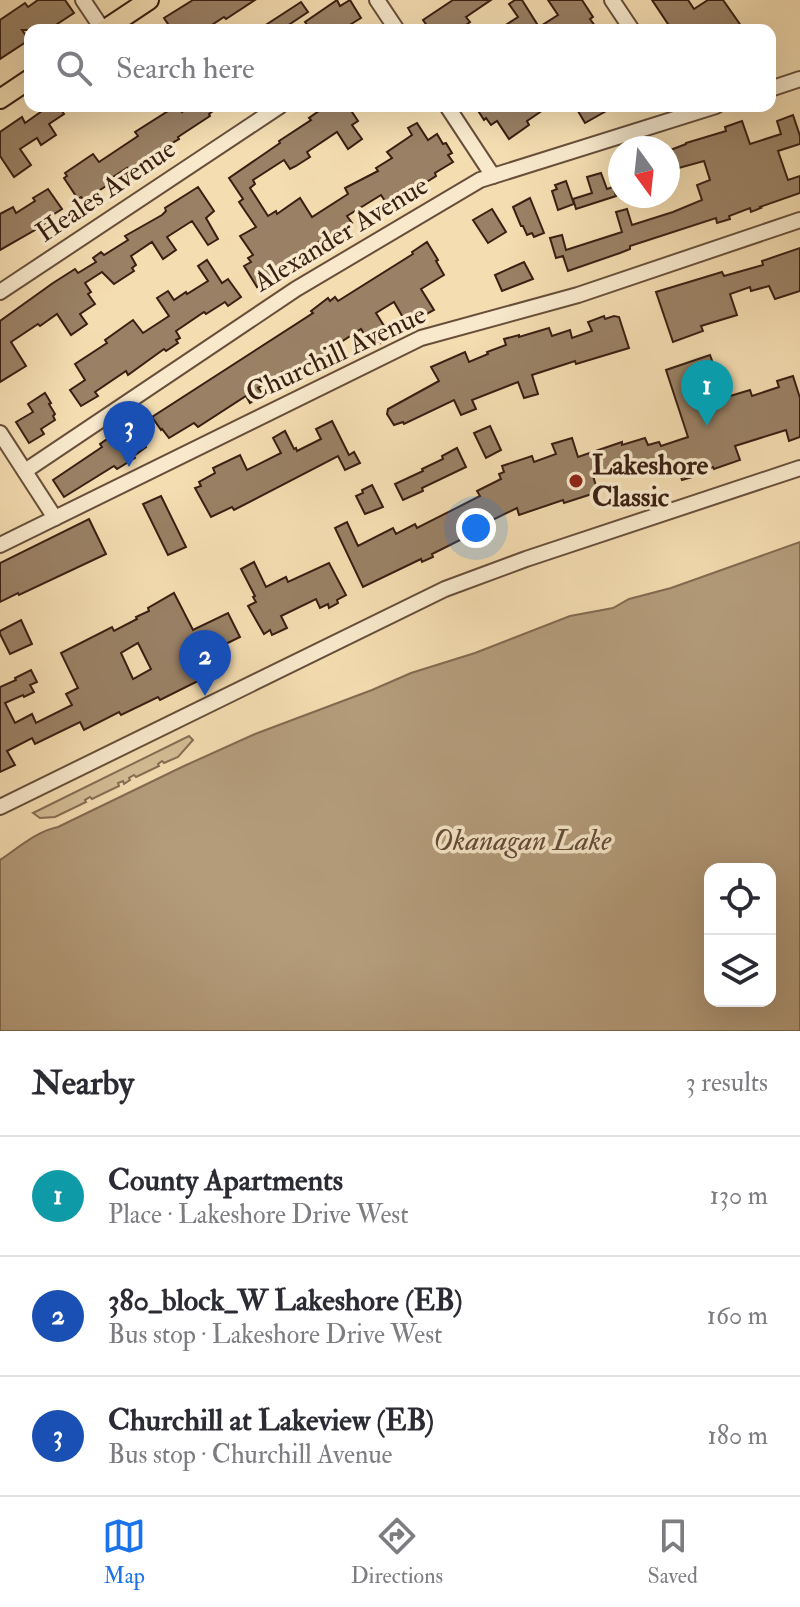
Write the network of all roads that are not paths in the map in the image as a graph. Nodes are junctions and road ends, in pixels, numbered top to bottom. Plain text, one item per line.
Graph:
1 (83, 0) edge
2 (149, 0) edge
3 (377, 0) edge
4 (612, 0) edge
5 (99, 24) edge
6 (112, 24) edge
7 (392, 24) edge
8 (628, 24) edge
9 (800, 79) edge
10 (24, 83) edge
11 (776, 87) edge
12 (0, 99) edge
13 (271, 112) edge
14 (451, 112) edge
15 (679, 112) edge
16 (493, 176) junction
17 (800, 220) edge
18 (0, 292) edge
19 (0, 433) edge
20 (800, 468) edge
21 (25, 471) junction
22 (55, 518) junction
23 (0, 545) edge
24 (0, 807) edge

1 - 5 street
2 - 6 main road
3 - 7 street
4 - 8 street
9 - 11 street
10 - 12 main road
13 - 18 street, Heales Avenue
14 - 16 street
15 - 16 street, Alexander Avenue
16 - 21 street, Alexander Avenue
17 - 22 street, Churchill Avenue
19 - 21 street
20 - 24 street
21 - 22 street
22 - 23 street, Churchill Avenue

